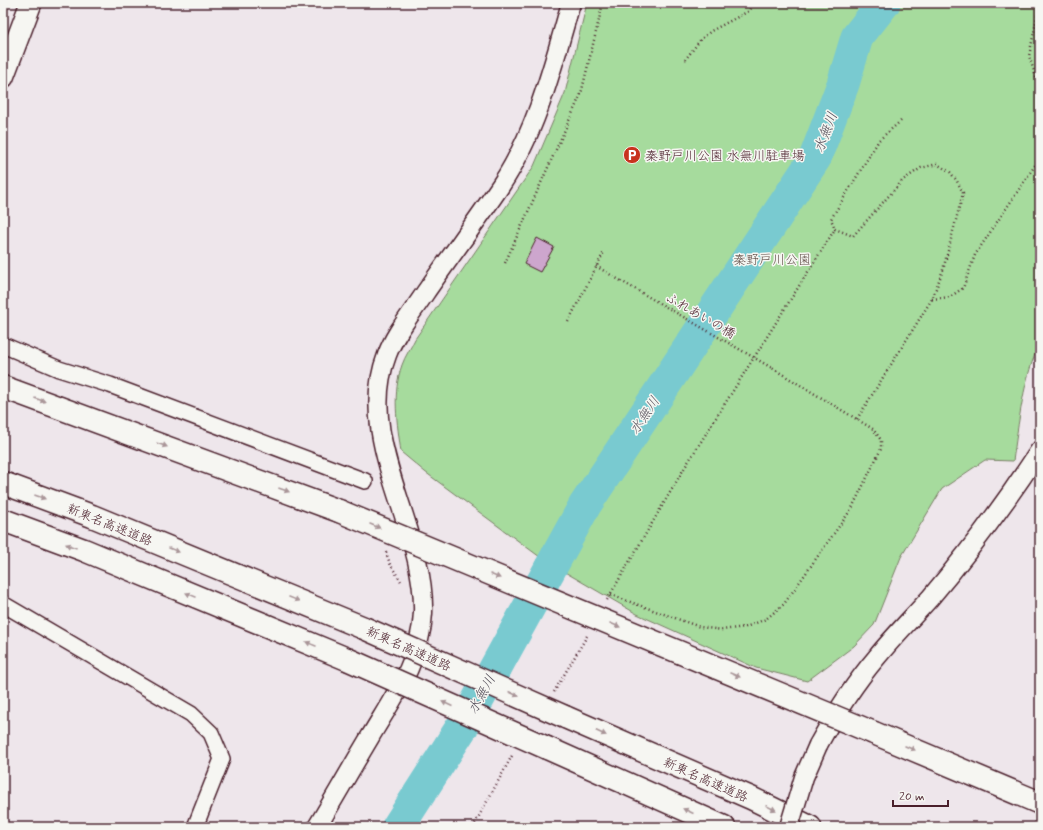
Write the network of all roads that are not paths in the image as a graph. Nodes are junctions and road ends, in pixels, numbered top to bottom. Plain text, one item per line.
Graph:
1 (31, 3) edge
2 (571, 3) edge
3 (3, 77) edge
4 (3, 345) edge
5 (3, 387) edge
6 (1040, 450) edge
7 (366, 481) dead end
8 (3, 483) edge
9 (3, 520) edge
10 (3, 604) edge
11 (1040, 804) edge
12 (195, 827) edge
13 (317, 827) edge
14 (724, 827) edge
15 (789, 827) edge
16 (810, 827) edge

1 - 3 main road
2 - 13 street
4 - 7 street
5 -> 11 highway, bridge
6 - 15 street, bridge
8 -> 16 highway, 新東名高速道路, bridge
14 -> 9 highway, bridge
10 - 12 street

